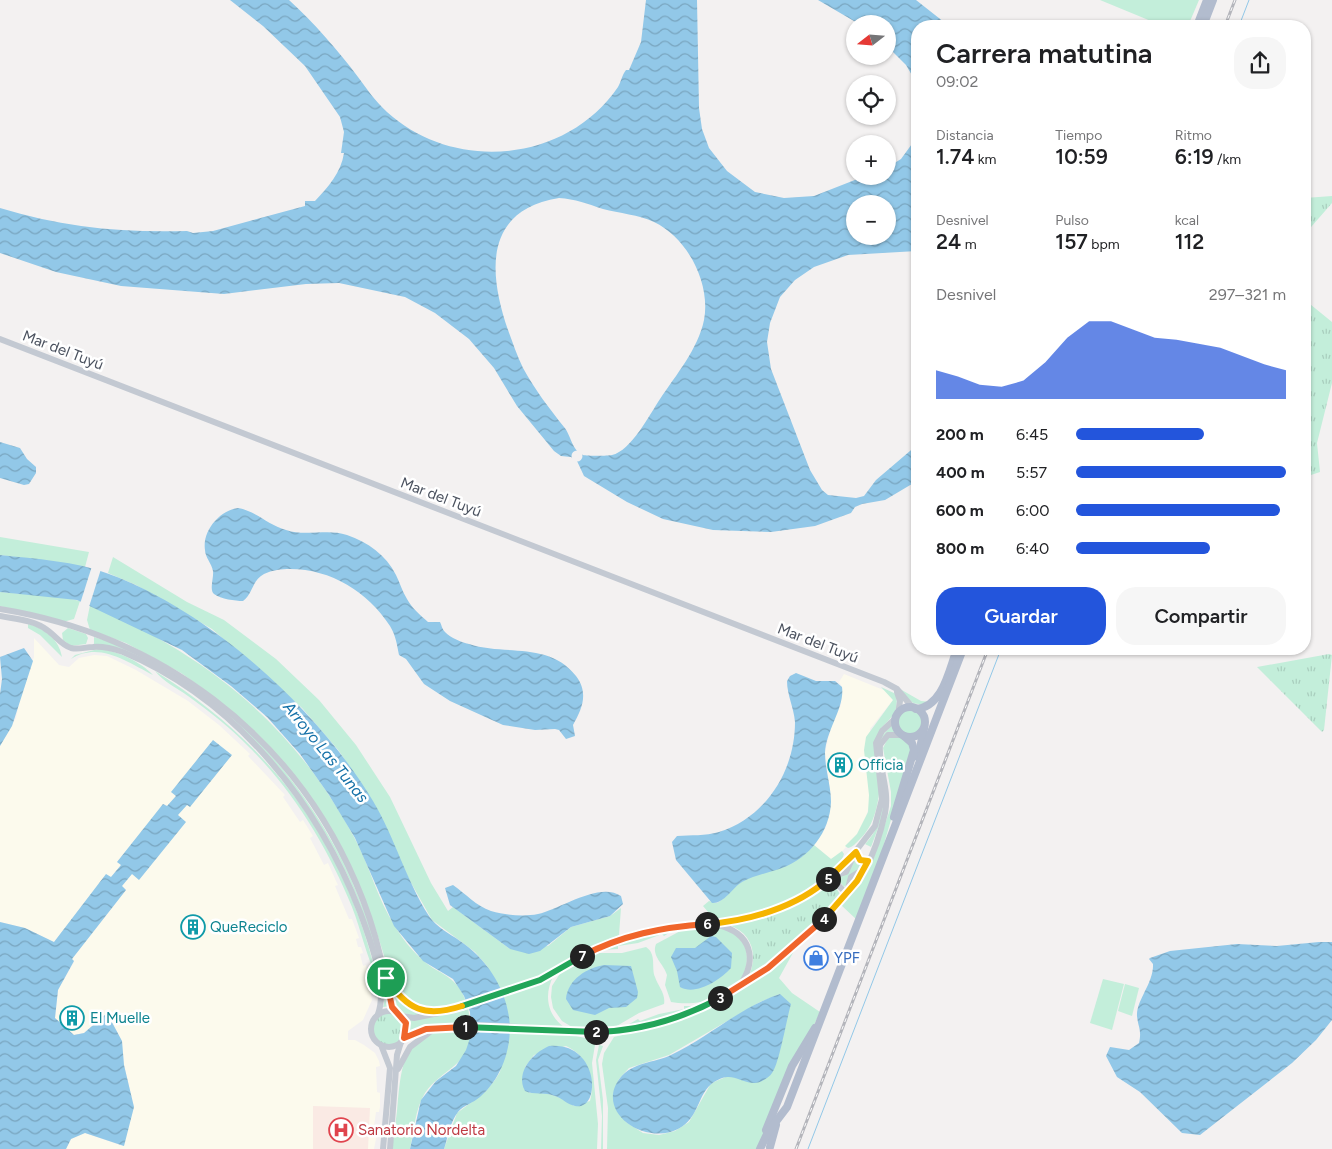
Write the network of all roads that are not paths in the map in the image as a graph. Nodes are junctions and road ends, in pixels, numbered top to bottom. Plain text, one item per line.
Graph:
1 (1207, 0) edge
2 (1213, 0) edge
3 (1199, 20) edge
4 (1205, 20) edge
5 (0, 339) edge
6 (0, 609) edge
7 (0, 616) edge
8 (955, 655) edge
9 (961, 655) edge
10 (872, 678) junction
11 (950, 683) junction
12 (914, 708) junction
13 (897, 716) junction
14 (924, 728) junction
15 (903, 735) junction
16 (893, 833) junction
17 (857, 850) junction
18 (872, 852) junction
19 (867, 864) junction
20 (878, 872) junction
21 (830, 877) junction
22 (847, 894) junction
23 (713, 924) junction
24 (386, 978) junction
25 (738, 988) junction
26 (832, 990) junction
27 (439, 1013) junction
28 (378, 1014) junction
29 (399, 1014) junction
30 (437, 1028) junction
31 (403, 1040) junction
32 (381, 1045) junction
33 (396, 1078) junction
34 (787, 1078) junction
35 (787, 1107) junction
36 (778, 1119) junction
37 (770, 1148) edge
38 (383, 1149) edge
39 (390, 1149) edge
40 (759, 1149) edge

1 - 3 main road
2 - 4 main road
5 - 10 street, Mar del Tuyú
6 - 24 street
7 - 28 street
8 - 12 main road
9 - 11 main road
10 - 12 street
10 - 13 street
11 - 14 main road
11 - 16 main road
12 - 13 main road
12 - 14 main road
13 - 15 main road
13 - 17 street
14 - 15 main road
14 - 16 main road
15 - 18 street
15 - 20 main road
16 - 20 main road
17 - 18 street
17 - 19 street
17 - 21 street
18 - 19 street
19 - 22 street
20 - 26 main road
21 - 22 street
21 - 23 street
22 - 25 street
23 - 25 street
23 - 27 street
24 - 27 street
24 - 29 street
25 - 30 street
26 - 34 main road
26 - 35 main road
27 - 29 street
28 - 29 street
28 - 32 street
29 - 31 street
30 - 31 street
30 - 33 street
31 - 32 street
31 - 33 street
32 - 38 street
33 - 39 street
34 - 36 main road
34 - 40 main road
35 - 36 main road
35 - 37 street
36 - 37 main road
36 - 40 main road

